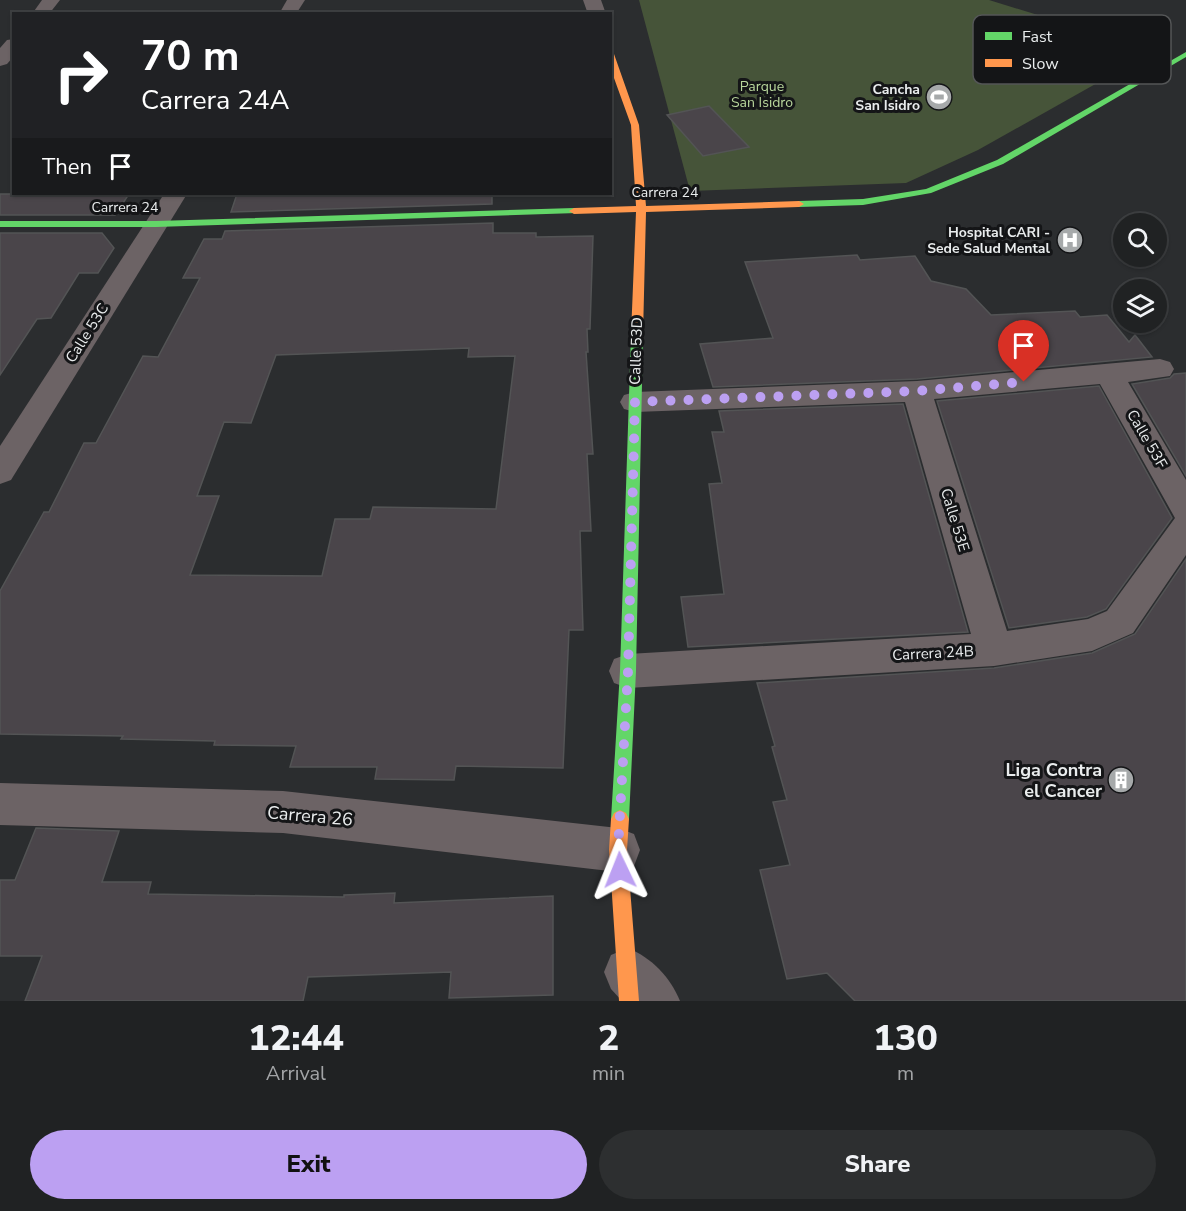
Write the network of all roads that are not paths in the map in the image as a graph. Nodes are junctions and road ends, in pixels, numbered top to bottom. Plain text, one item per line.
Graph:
1 (51, 0) edge
2 (42, 12) edge
3 (12, 46) edge
4 (1186, 54) edge
5 (0, 60) edge
6 (612, 60) edge
7 (1171, 63) edge
8 (1134, 84) edge
9 (174, 195) edge
10 (641, 208) junction
11 (0, 224) edge
12 (156, 224) junction
13 (1160, 369) dead end
14 (1109, 374) junction
15 (917, 391) junction
16 (635, 402) junction
17 (0, 472) edge
18 (1185, 514) edge
19 (994, 649) junction
20 (628, 671) junction
21 (0, 804) edge
22 (618, 850) junction
23 (638, 991) edge

1 - 2 street
3 - 5 street
4 - 7 street, Carrera 24
6 - 10 street, Calle 53D
8 - 10 street, Carrera 24
9 - 12 street, Calle 53C
10 - 12 street, Carrera 24
10 - 16 street, Calle 53D
11 - 12 street, Carrera 24
12 - 17 street, Calle 53C
13 - 14 street
14 - 15 street
14 - 18 street, Calle 53F
15 - 16 street
15 - 19 street, Calle 53E
16 - 20 street, Calle 53D
18 - 19 street, Carrera 24B
19 - 20 street, Carrera 24B
20 - 22 street, Calle 53D
21 - 22 street, Carrera 26
22 - 23 street, Calle 53D

